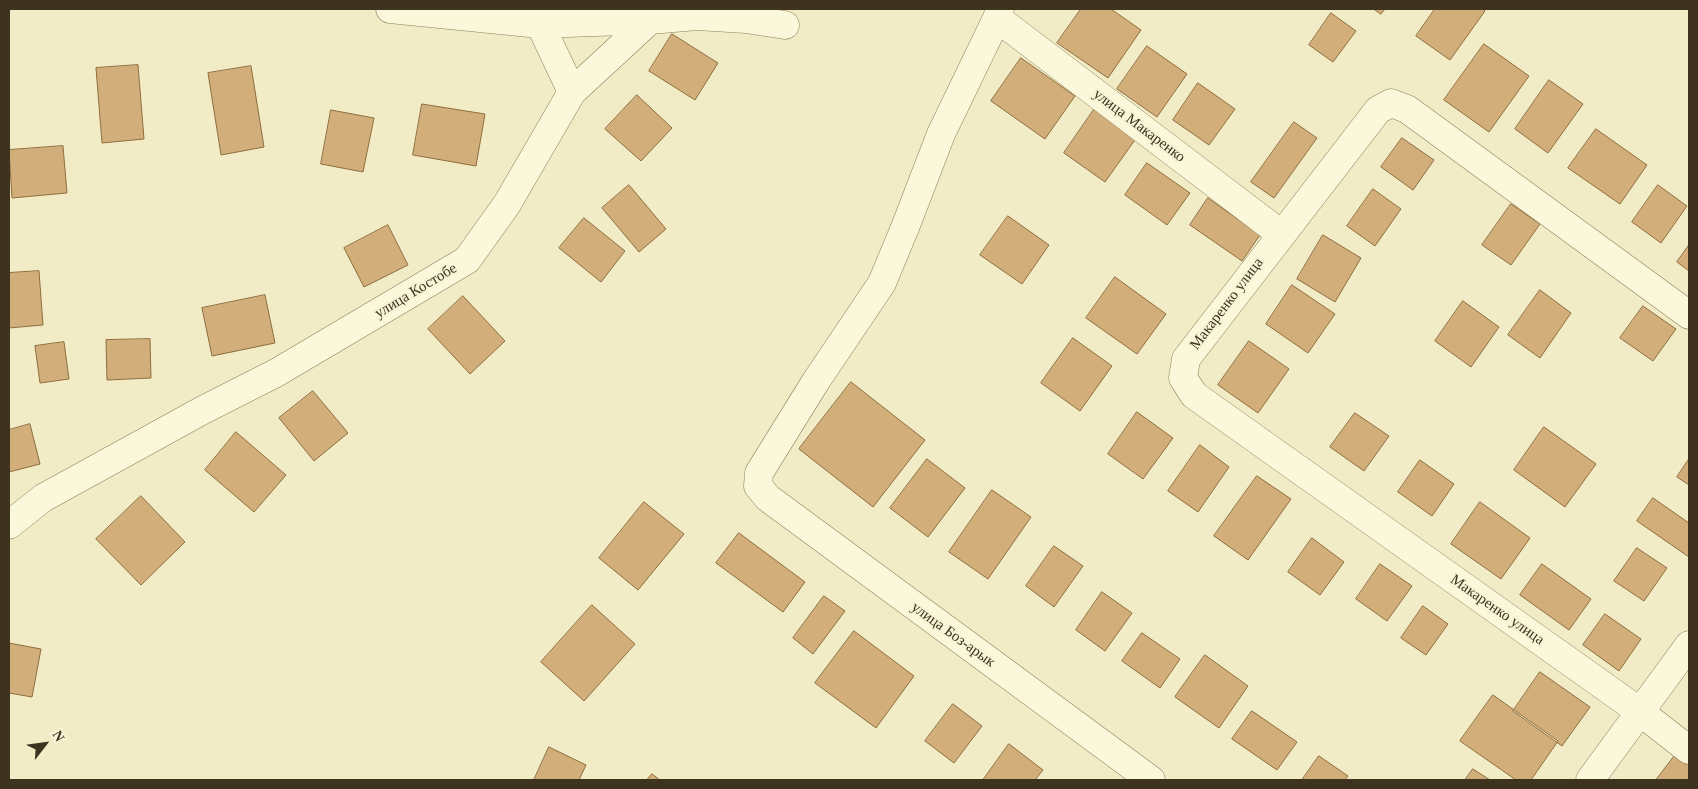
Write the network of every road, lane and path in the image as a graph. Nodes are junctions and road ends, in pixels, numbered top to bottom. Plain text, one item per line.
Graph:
1 (390, 9) edge
2 (692, 12) edge
3 (999, 13) edge
4 (650, 20) junction
5 (540, 24) junction
6 (785, 25) dead end
7 (572, 92) junction
8 (1281, 234) junction
9 (1689, 315) edge
10 (9, 525) edge
11 (1689, 644) edge
12 (1640, 711) junction
13 (1689, 750) edge
14 (1151, 780) edge
15 (1590, 780) edge

1 - 5 street
2 - 4 street
2 - 6 street
3 - 8 street, улица Макаренко
3 - 14 street, улица Боз-арык
4 - 5 street
4 - 7 street, улица Костобе
5 - 7 street
7 - 10 street, улица Костобе
8 - 9 street, Макаренко улица
8 - 12 street, Макаренко улица
11 - 12 street
12 - 13 street, Макаренко улица
12 - 15 street

